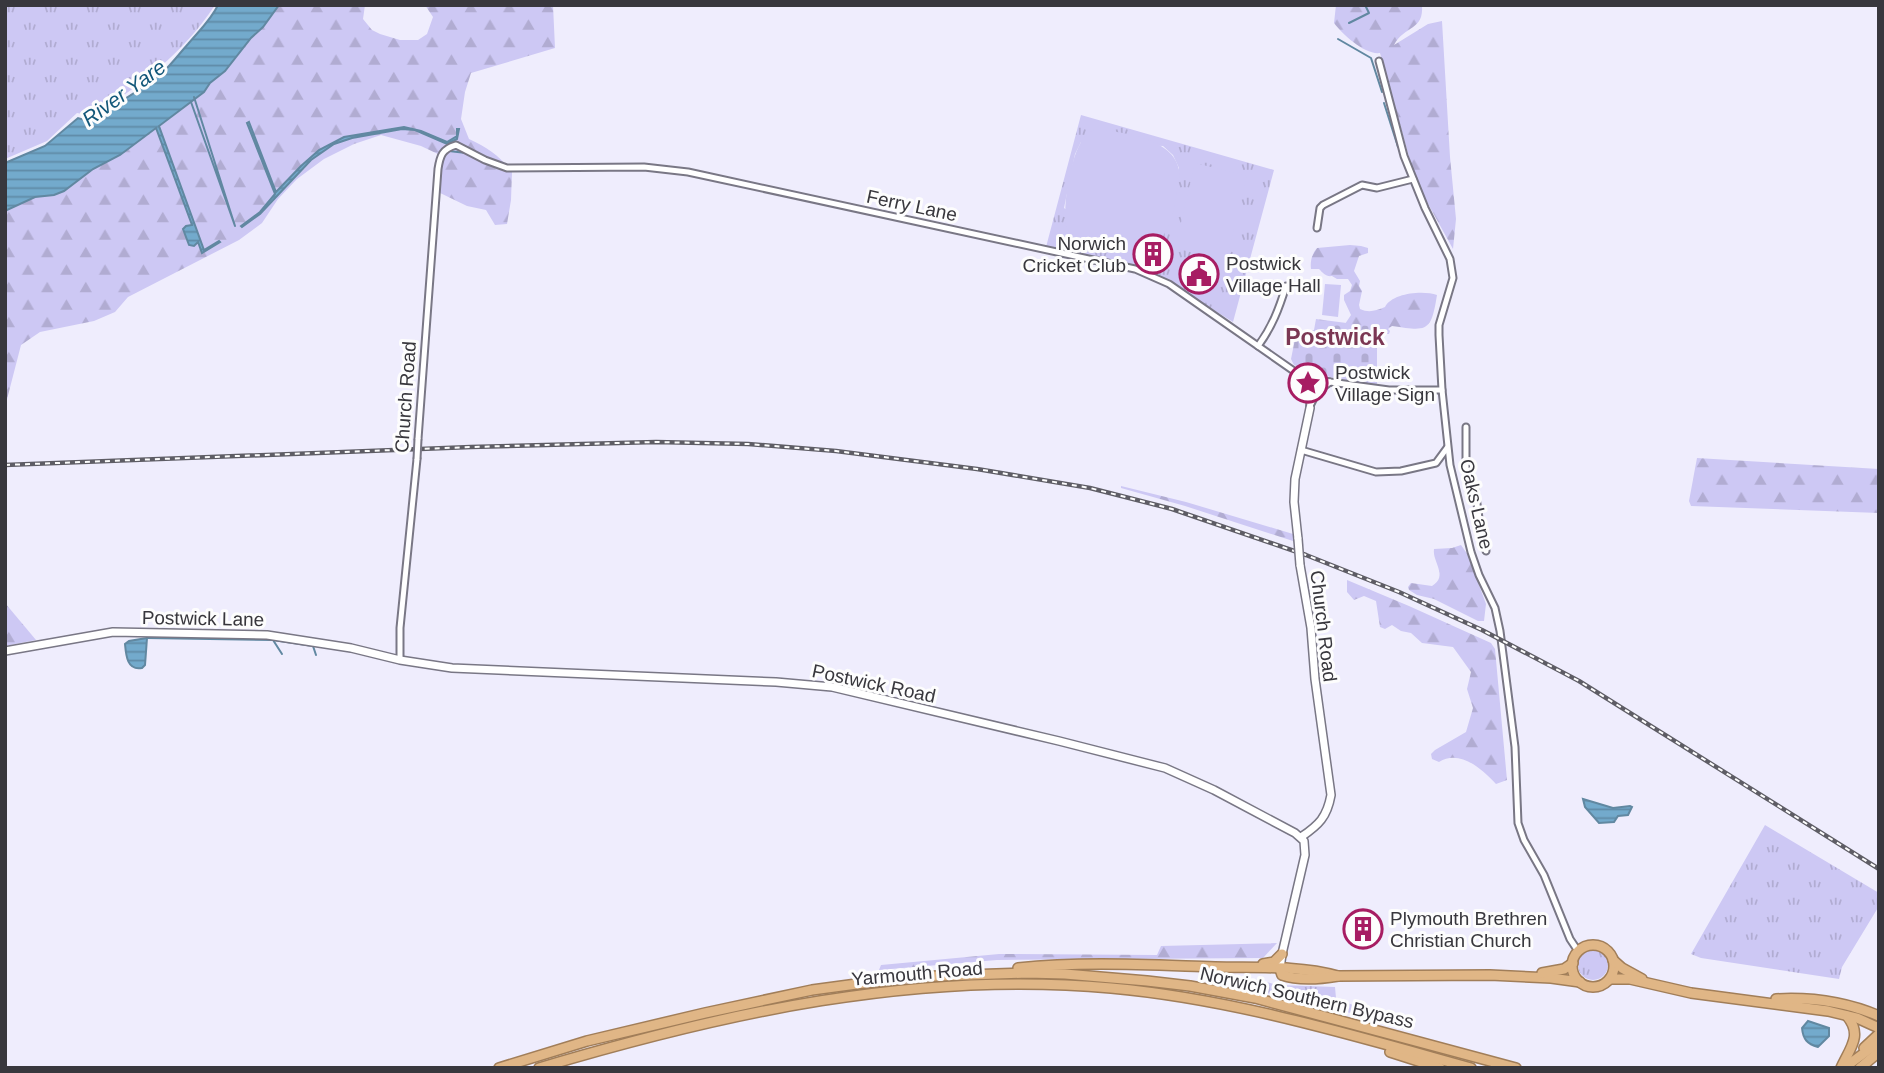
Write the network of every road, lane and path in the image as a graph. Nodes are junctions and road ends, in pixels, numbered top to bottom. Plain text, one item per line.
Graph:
1 (1379, 61) dead end
2 (456, 145) joint
3 (1413, 179) junction
4 (1317, 228) dead end
5 (1286, 286) dead end
6 (1258, 346) junction
7 (1301, 376) junction
8 (1331, 382) junction
9 (1442, 390) junction
10 (1310, 408) junction
11 (1466, 427) dead end
12 (1447, 447) junction
13 (1301, 450) junction
14 (1436, 463) junction
15 (1450, 465) junction
16 (1479, 518) junction
17 (1462, 520) junction
18 (1486, 551) dead end
19 (5, 651) edge
20 (400, 660) junction
21 (1301, 837) junction
22 (1282, 951) junction
23 (1578, 951) junction
24 (1613, 960) junction
25 (1573, 963) junction
26 (1237, 968) junction
27 (1280, 969) junction
28 (1296, 970) junction
29 (960, 974) junction
30 (1338, 976) junction
31 (1505, 976) junction
32 (1610, 979) junction
33 (1580, 982) junction
34 (1650, 983) junction
35 (1753, 1000) junction
36 (1822, 1000) junction
37 (1879, 1009) edge
38 (1847, 1015) junction
39 (1879, 1016) edge
40 (1303, 1022) junction
41 (1879, 1028) edge
42 (1879, 1042) edge
43 (1879, 1052) edge
44 (1856, 1064) edge
45 (499, 1068) edge
46 (539, 1068) edge
47 (1440, 1068) edge
48 (1471, 1068) edge
49 (1516, 1068) edge
50 (1843, 1068) edge

1 - 3 street, Oaks Lane
2 - 6 street, Ferry Lane
2 - 20 street, Church Road, bridge
3 - 4 street
3 - 9 street, Oaks Lane
5 - 6 street
6 - 7 street, Ferry Lane
7 - 8 street
7 - 10 street
8 - 9 street
8 - 10 street
9 - 12 street, Oaks Lane
10 - 13 street, Church Road
11 - 16 street
12 - 14 street
12 - 15 street, Oaks Lane
13 - 14 street
13 - 21 street, Church Road, bridge
14 - 15 street
15 - 17 street, Oaks Lane
16 - 17 street
16 - 18 street
17 - 23 street, Oaks Lane
19 - 20 street, Postwick Lane
20 - 21 street, Postwick Road
21 - 22 street
22 - 26 highway
22 - 27 street
22 - 28 street
23 - 24 highway
23 - 25 highway
24 - 32 highway
24 - 34 highway
25 - 31 highway
25 - 33 highway
26 - 27 highway
26 - 29 highway
27 - 28 highway
27 - 30 highway
28 - 30 highway
29 - 45 highway, Yarmouth Road
29 - 49 highway, Norwich Southern Bypass
30 - 31 highway
31 - 33 highway
32 - 33 highway
32 - 34 highway
34 - 35 highway
35 - 36 highway
35 - 38 highway
36 - 37 highway
36 - 39 highway
36 - 41 highway
38 - 41 highway
38 - 50 highway
40 - 46 highway, Yarmouth Road
40 - 47 highway
40 - 48 highway, Norwich Southern Bypass
41 - 44 highway
42 - 44 highway
43 - 44 highway
44 - 50 highway

